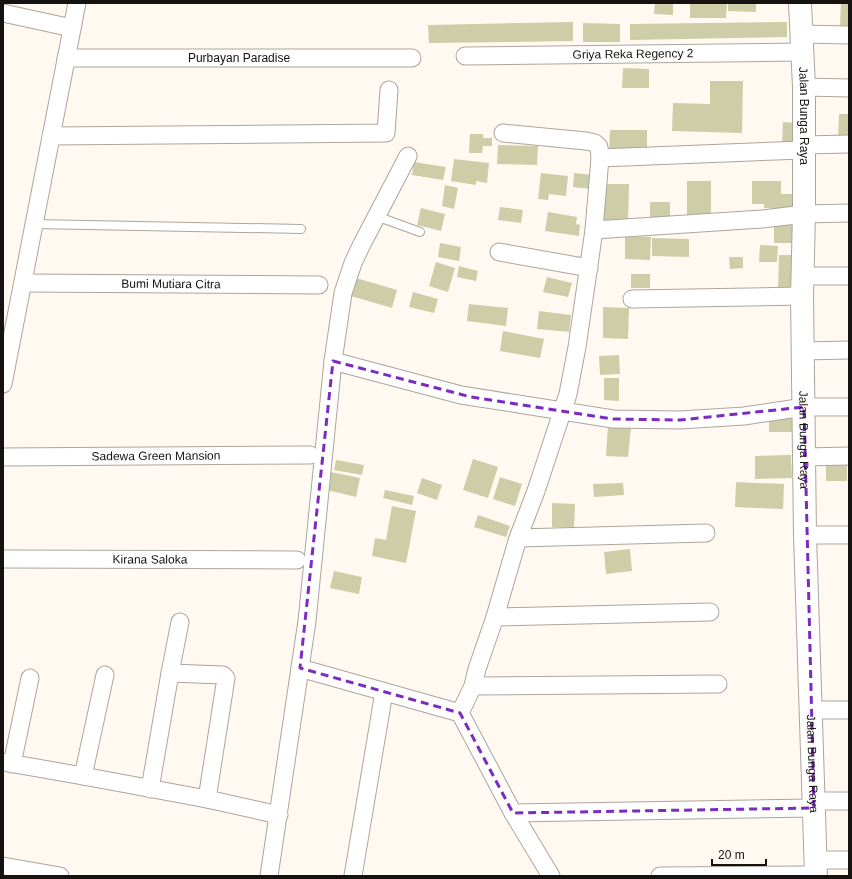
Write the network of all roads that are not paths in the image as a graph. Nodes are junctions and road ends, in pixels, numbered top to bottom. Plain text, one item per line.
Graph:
1 (77, 3) edge
2 (800, 3) edge
3 (3, 13) edge
4 (72, 28) junction
5 (849, 35) edge
6 (801, 43) junction
7 (465, 56) dead end
8 (66, 58) junction
9 (412, 58) dead end
10 (804, 87) junction
11 (849, 88) edge
12 (389, 90) dead end
13 (503, 134) dead end
14 (51, 136) junction
15 (849, 144) edge
16 (803, 148) junction
17 (408, 156) dead end
18 (600, 158) junction
19 (849, 213) edge
20 (804, 214) junction
21 (376, 216) junction
22 (34, 224) junction
23 (301, 229) dead end
24 (594, 230) junction
25 (420, 232) dead end
26 (499, 252) dead end
27 (589, 268) junction
28 (849, 276) edge
29 (22, 284) junction
30 (319, 285) dead end
31 (803, 286) junction
32 (632, 299) dead end
33 (849, 350) edge
34 (803, 351) junction
35 (333, 361) junction
36 (3, 384) edge
37 (804, 407) junction
38 (849, 407) edge
39 (563, 411) junction
40 (310, 455) dead end
41 (849, 456) edge
42 (3, 457) edge
43 (804, 457) junction
44 (706, 533) dead end
45 (805, 535) junction
46 (849, 535) edge
47 (518, 538) junction
48 (3, 559) edge
49 (297, 560) dead end
50 (710, 612) dead end
51 (495, 617) junction
52 (180, 622) dead end
53 (300, 668) junction
54 (170, 673) junction
55 (105, 675) dead end
56 (30, 678) dead end
57 (718, 684) dead end
58 (473, 686) junction
59 (384, 692) junction
60 (811, 710) junction
61 (849, 710) edge
62 (460, 713) junction
63 (8, 763) edge
64 (83, 776) junction
65 (150, 789) junction
66 (207, 799) junction
67 (849, 801) edge
68 (814, 805) junction
69 (513, 813) junction
70 (279, 816) junction
71 (849, 860) edge
72 (3, 866) edge
73 (815, 870) edge
74 (60, 876) edge
75 (269, 876) edge
76 (353, 876) edge
77 (551, 876) edge
78 (660, 876) edge

1 - 4 street
2 - 6 main road, Jalan Bunga Raya
3 - 4 street
4 - 8 street
5 - 6 street, Griya Reka Regency 2
6 - 7 street, Griya Reka Regency 2
6 - 10 main road, Jalan Bunga Raya
8 - 9 street, Purbayan Paradise
8 - 14 street
10 - 11 street
10 - 16 main road, Jalan Bunga Raya
12 - 14 street
13 - 18 street
14 - 22 street
15 - 16 street
16 - 18 street
16 - 20 main road, Jalan Bunga Raya
17 - 21 street
18 - 24 street
19 - 20 street
20 - 24 street
20 - 31 main road, Jalan Bunga Raya
21 - 25 lane
21 - 35 street
22 - 23 lane
22 - 29 street
24 - 27 street
26 - 27 street
27 - 39 street
28 - 31 street
29 - 30 street, Bumi Mutiara Citra
29 - 36 street
31 - 32 street
31 - 34 main road, Jalan Bunga Raya
33 - 34 street
34 - 37 main road, Jalan Bunga Raya
35 - 39 street
35 - 53 street
37 - 38 street
37 - 39 street
37 - 43 main road, Jalan Bunga Raya
39 - 47 street
40 - 42 street, Sadewa Green Mansion
41 - 43 street
43 - 45 main road, Jalan Bunga Raya
44 - 47 street
45 - 46 street
45 - 60 main road, Jalan Bunga Raya
47 - 51 street
48 - 49 street, Kirana Saloka
50 - 51 street
51 - 58 street
52 - 54 street
53 - 59 street
53 - 70 street
54 - 65 street
54 - 66 street
55 - 64 street
56 - 63 street
57 - 58 street
58 - 62 street
59 - 62 street
59 - 76 street
60 - 61 street
60 - 68 main road, Jalan Bunga Raya
62 - 69 street
63 - 64 street
64 - 65 street
65 - 66 street
66 - 70 street
67 - 68 street
68 - 69 street
68 - 73 main road, Jalan Bunga Raya
69 - 77 street
70 - 75 street
71 - 73 street
72 - 74 street
73 - 78 street

